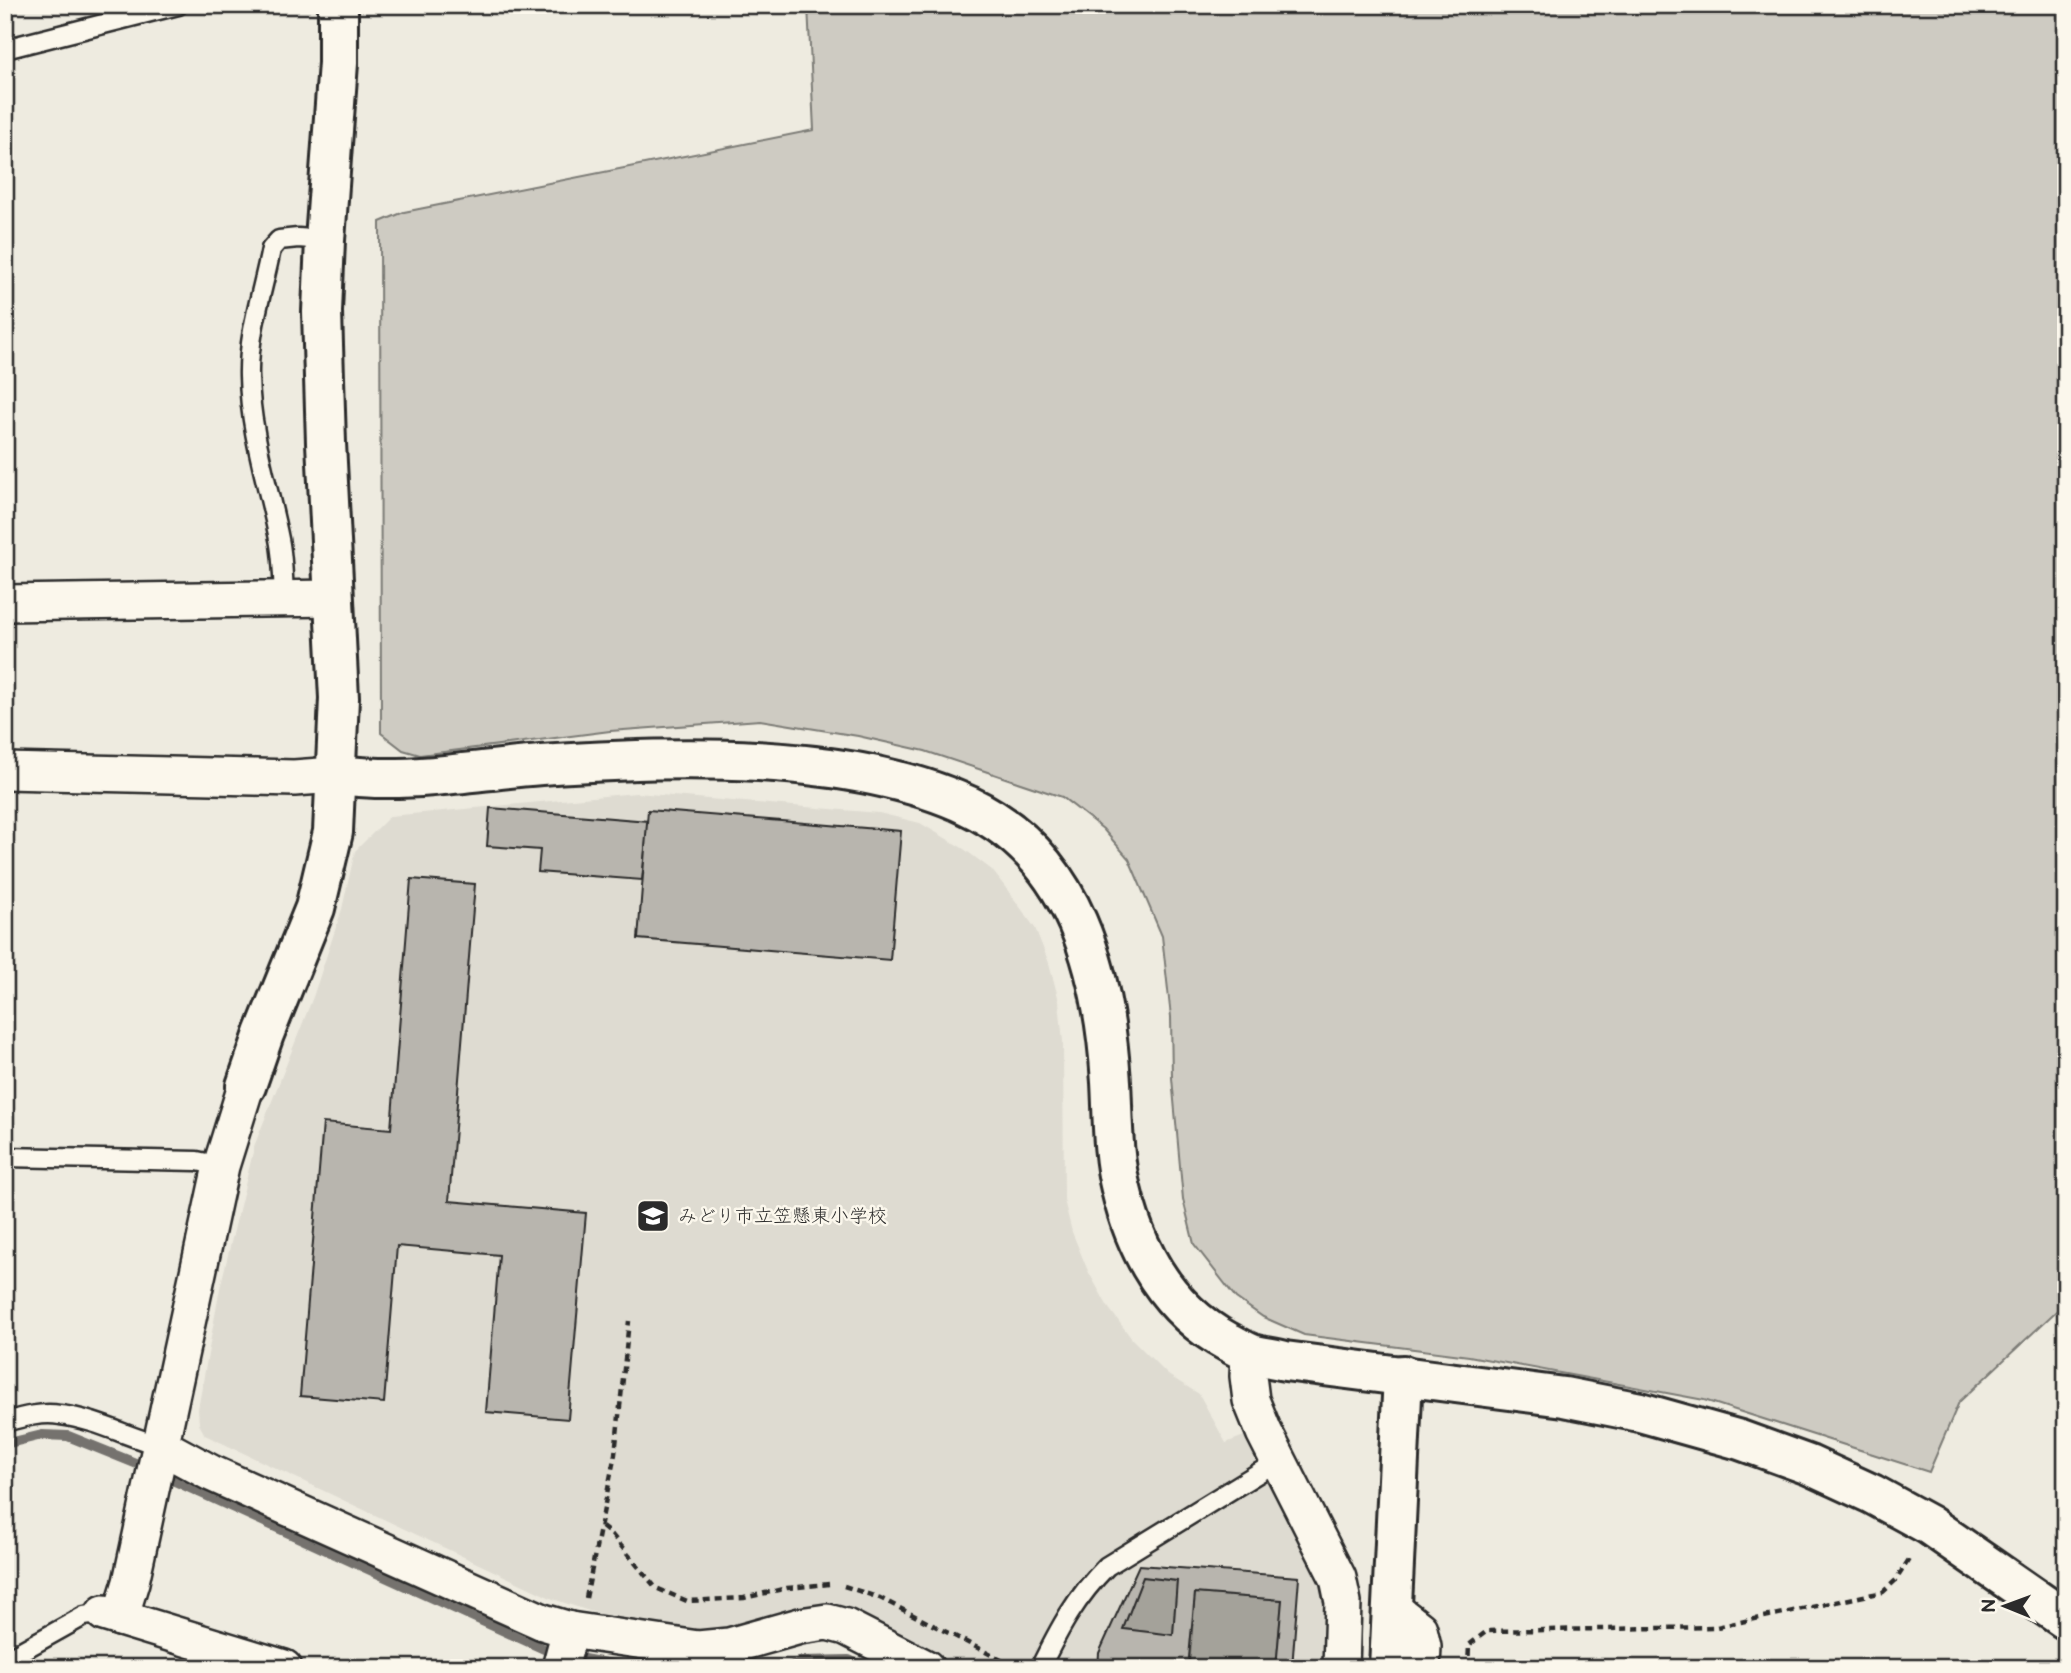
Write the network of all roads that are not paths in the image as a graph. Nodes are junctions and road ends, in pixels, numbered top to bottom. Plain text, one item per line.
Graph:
1 (178, 5) edge
2 (338, 5) edge
3 (5, 49) edge
4 (325, 240) junction
5 (284, 598) junction
6 (334, 598) junction
7 (5, 603) edge
8 (5, 771) edge
9 (334, 775) junction
10 (246, 1086) joint
11 (5, 1157) edge
12 (221, 1166) junction
13 (1249, 1353) junction
14 (1403, 1375) junction
15 (5, 1422) edge
16 (161, 1446) junction
17 (1278, 1461) junction
18 (1392, 1608) junction
19 (112, 1615) junction
20 (576, 1619) junction
21 (2066, 1620) edge
22 (5, 1660) edge
23 (284, 1668) edge
24 (560, 1668) edge
25 (926, 1668) edge
26 (1040, 1668) edge
27 (1341, 1668) edge
28 (1389, 1668) edge
29 (1422, 1668) edge

1 - 3 lane
2 - 4 street
4 - 5 lane
4 - 6 street
5 - 6 street
5 - 7 street
6 - 9 street
8 - 9 street
9 - 10 street
9 - 13 street
10 - 12 street
11 - 12 lane
12 - 16 street
13 - 14 street
13 - 17 street
14 - 18 street
14 - 21 street
15 - 16 lane
16 - 19 street
16 - 20 street
17 - 26 lane
17 - 27 street
18 - 28 street
18 - 29 street
19 - 22 lane
19 - 23 street
20 - 24 street
20 - 25 street

